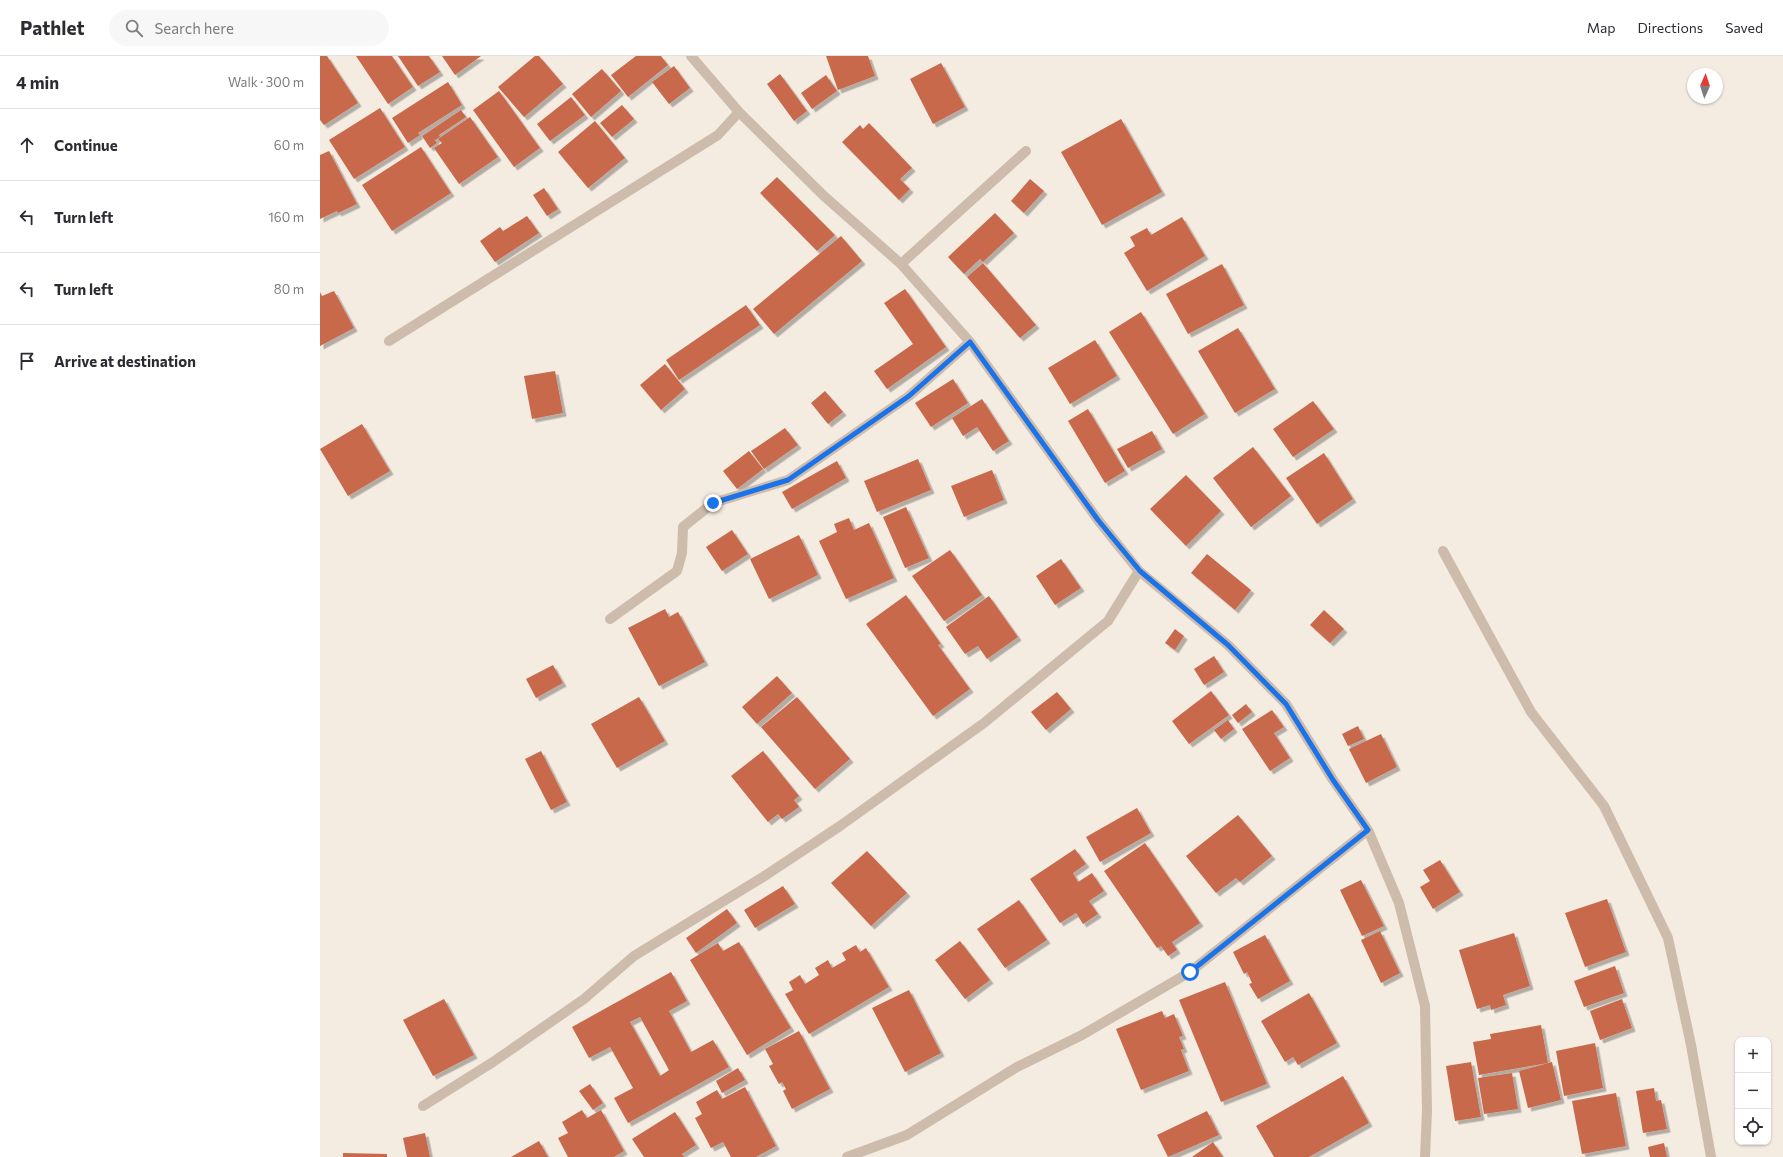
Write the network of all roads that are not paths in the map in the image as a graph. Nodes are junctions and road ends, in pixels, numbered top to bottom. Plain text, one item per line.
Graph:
1 (691, 56) edge
2 (739, 112) junction
3 (1026, 151) dead end
4 (901, 264) junction
5 (390, 341) dead end
6 (970, 342) junction
7 (1443, 551) dead end
8 (1140, 571) junction
9 (610, 619) dead end
10 (1368, 830) junction
11 (423, 1106) dead end
12 (847, 1157) edge
13 (1425, 1157) edge
14 (1711, 1157) edge

1 - 2 street
2 - 4 street
2 - 5 street
3 - 4 street
4 - 6 street
6 - 8 street
6 - 9 street
7 - 14 street
8 - 10 street
8 - 11 street
10 - 12 street
10 - 13 street

